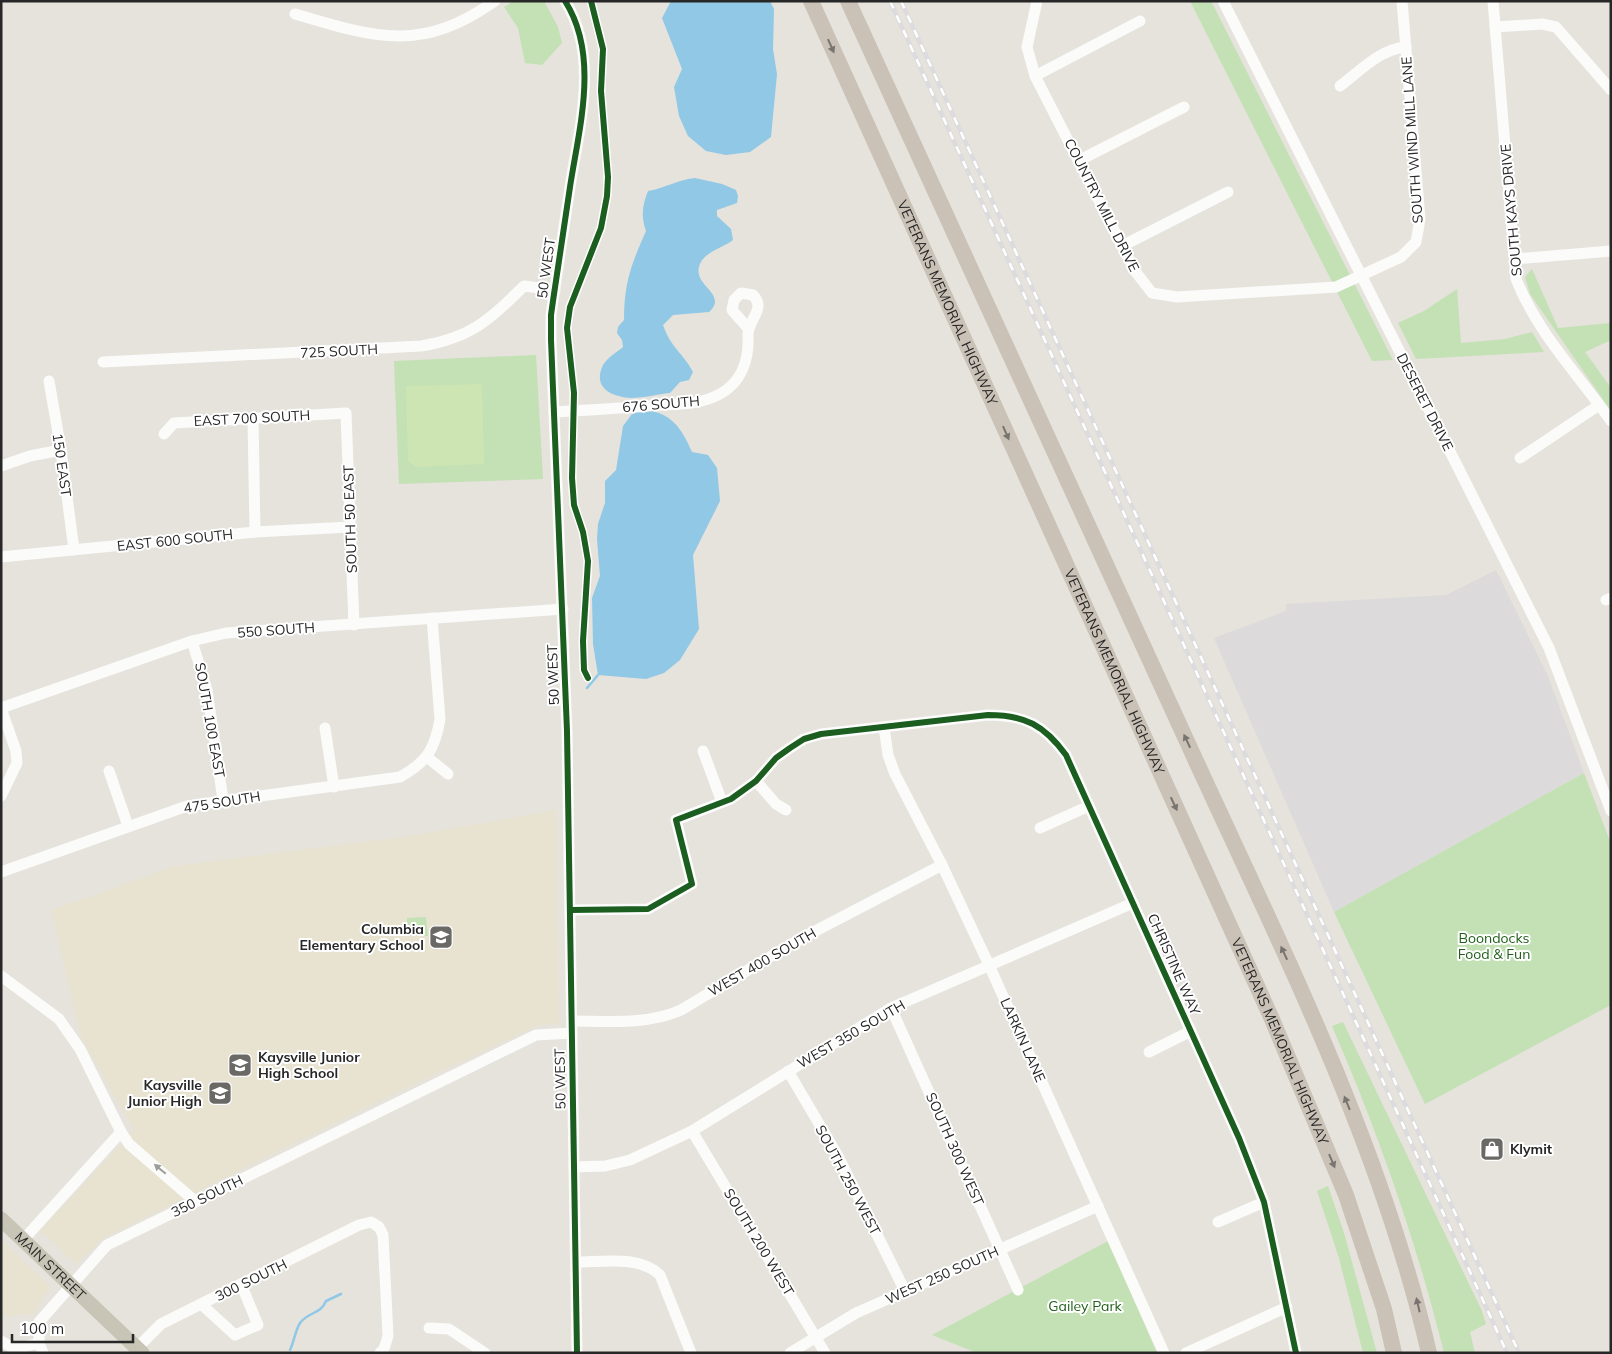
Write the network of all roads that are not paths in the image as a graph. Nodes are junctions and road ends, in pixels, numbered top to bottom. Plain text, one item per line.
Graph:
1 (495, 1) edge
2 (566, 1) edge
3 (811, 1) edge
4 (848, 1) edge
5 (1037, 1) edge
6 (1223, 1) edge
7 (1402, 1) edge
8 (1493, 1) edge
9 (296, 14) dead end
10 (1140, 21) dead end
11 (1495, 27) junction
12 (1406, 47) junction
13 (1035, 76) junction
14 (1340, 86) dead end
15 (1611, 90) edge
16 (1184, 107) dead end
17 (1078, 161) junction
18 (1228, 192) dead end
19 (1122, 246) junction
20 (1611, 251) edge
21 (1515, 259) junction
22 (1360, 276) junction
23 (555, 290) junction
24 (747, 327) dead end
25 (103, 362) dead end
26 (49, 381) dead end
27 (1600, 405) junction
28 (554, 412) junction
29 (346, 413) joint
30 (253, 418) junction
31 (1611, 421) edge
32 (164, 434) dead end
33 (61, 450) junction
34 (1520, 458) dead end
35 (1, 466) edge
36 (350, 527) junction
37 (255, 532) junction
38 (74, 550) junction
39 (1, 557) edge
40 (563, 609) junction
41 (432, 618) junction
42 (354, 625) junction
43 (192, 641) junction
44 (1, 708) edge
45 (884, 727) junction
46 (325, 728) dead end
47 (703, 751) dead end
48 (427, 757) junction
49 (109, 771) dead end
50 (448, 774) dead end
51 (756, 781) junction
52 (334, 787) junction
53 (1, 796) edge
54 (224, 800) junction
55 (722, 802) junction
56 (1089, 806) junction
57 (786, 810) dead end
58 (1611, 811) edge
59 (128, 826) junction
60 (1040, 828) dead end
61 (942, 865) junction
62 (1, 872) edge
63 (1133, 903) junction
64 (570, 910) junction
65 (989, 965) junction
66 (1, 976) edge
67 (891, 1008) junction
68 (572, 1021) junction
69 (1191, 1031) junction
70 (572, 1033) junction
71 (1149, 1052) dead end
72 (788, 1071) junction
73 (692, 1131) junction
74 (121, 1132) junction
75 (574, 1168) junction
76 (196, 1202) junction
77 (1264, 1202) junction
78 (1098, 1206) junction
79 (1, 1219) edge
80 (1218, 1222) dead end
81 (23, 1240) junction
82 (1000, 1250) junction
83 (576, 1262) junction
84 (241, 1284) junction
85 (72, 1285) junction
86 (1018, 1290) dead end
87 (904, 1291) junction
88 (201, 1304) junction
89 (1287, 1307) junction
90 (429, 1328) dead end
91 (816, 1337) junction
92 (1, 1342) edge
93 (41, 1348) edge
94 (140, 1350) edge
95 (380, 1353) edge
96 (485, 1353) edge
97 (578, 1353) edge
98 (691, 1353) edge
99 (790, 1353) edge
100 (826, 1353) edge
101 (1164, 1353) edge
102 (1186, 1353) edge
103 (1296, 1353) edge
104 (1394, 1353) edge
105 (1429, 1353) edge

1 - 9 street
2 - 23 street, 50 WEST
3 -> 104 highway, VETERANS MEMORIAL HIGHWAY
105 -> 4 highway
5 - 13 street, COUNTRY MILL DRIVE
6 - 22 street, DESERET DRIVE
7 - 12 street, SOUTH WIND MILL LANE
8 - 11 street, SOUTH KAYS DRIVE
10 - 13 street
11 - 15 street
11 - 21 street, SOUTH KAYS DRIVE
12 - 14 street
12 - 22 street, SOUTH WIND MILL LANE
13 - 17 street, COUNTRY MILL DRIVE
16 - 17 street
17 - 19 street, COUNTRY MILL DRIVE
18 - 19 street
19 - 22 street, COUNTRY MILL DRIVE
20 - 21 street
21 - 27 street, SOUTH KAYS DRIVE
22 - 58 street, DESERET DRIVE
23 - 25 street, 725 SOUTH
23 - 28 street, 50 WEST
24 - 28 street, 676 SOUTH
26 - 33 street, 150 EAST
27 - 31 street, SOUTH KAYS DRIVE
27 - 34 street
28 - 40 street, 50 WEST
29 - 30 street, EAST 700 SOUTH
29 - 36 street, SOUTH 50 EAST
30 - 32 street, EAST 700 SOUTH
30 - 37 street
33 - 35 street
33 - 38 street, 150 EAST
36 - 37 street, EAST 600 SOUTH
36 - 42 street, SOUTH 50 EAST
37 - 38 street, EAST 600 SOUTH
38 - 39 street, EAST 600 SOUTH
40 - 41 street, 550 SOUTH
40 - 64 street, 50 WEST
41 - 42 street, 550 SOUTH
41 - 48 street
42 - 43 street, 550 SOUTH
43 - 44 street, 550 SOUTH
43 - 54 street, SOUTH 100 EAST
44 - 53 street
45 - 51 street, CHRISTINE WAY
45 - 56 street, CHRISTINE WAY
45 - 61 street, LARKIN LANE
46 - 52 street
47 - 55 street
48 - 50 street
48 - 52 street, 475 SOUTH
49 - 59 street
51 - 55 street, CHRISTINE WAY
51 - 57 street
52 - 54 street, 475 SOUTH
54 - 59 street, 475 SOUTH
55 - 64 street, CHRISTINE WAY
56 - 60 street
56 - 63 street, CHRISTINE WAY
59 - 62 street, 475 SOUTH
61 - 65 street, LARKIN LANE
61 - 68 street, WEST 400 SOUTH
63 - 65 street, WEST 350 SOUTH
63 - 69 street, CHRISTINE WAY
64 - 68 street, 50 WEST
65 - 67 street, WEST 350 SOUTH
65 - 78 street, LARKIN LANE
66 - 74 street
67 - 72 street, WEST 350 SOUTH
67 - 82 street, SOUTH 300 WEST
68 - 70 street, 50 WEST
69 - 71 street
69 - 77 street, CHRISTINE WAY
70 - 75 street, 50 WEST
70 - 76 street, 350 SOUTH
72 - 73 street, WEST 350 SOUTH
72 - 87 street, SOUTH 250 WEST
73 - 75 street, WEST 350 SOUTH
73 - 91 street, SOUTH 200 WEST
76 -> 74 street
74 - 81 street
75 - 83 street, 50 WEST
76 - 85 street, 350 SOUTH
77 - 80 street
77 - 89 street, CHRISTINE WAY
78 - 82 street, WEST 250 SOUTH
78 - 101 street, LARKIN LANE
79 - 81 main road, MAIN STREET
81 - 85 main road, MAIN STREET
82 - 86 street, SOUTH 300 WEST
82 - 87 street, WEST 250 SOUTH
83 - 97 street, 50 WEST
83 - 98 street
84 - 88 street, 300 SOUTH
84 - 88 street
84 - 95 street, 300 SOUTH
85 - 93 street, 350 SOUTH
85 - 94 main road, MAIN STREET
87 - 91 street, WEST 250 SOUTH
88 - 94 street, 300 SOUTH
89 - 102 street
89 - 103 street, CHRISTINE WAY
90 - 96 street
91 - 99 street, WEST 250 SOUTH
91 - 100 street, SOUTH 200 WEST
92 - 93 street

